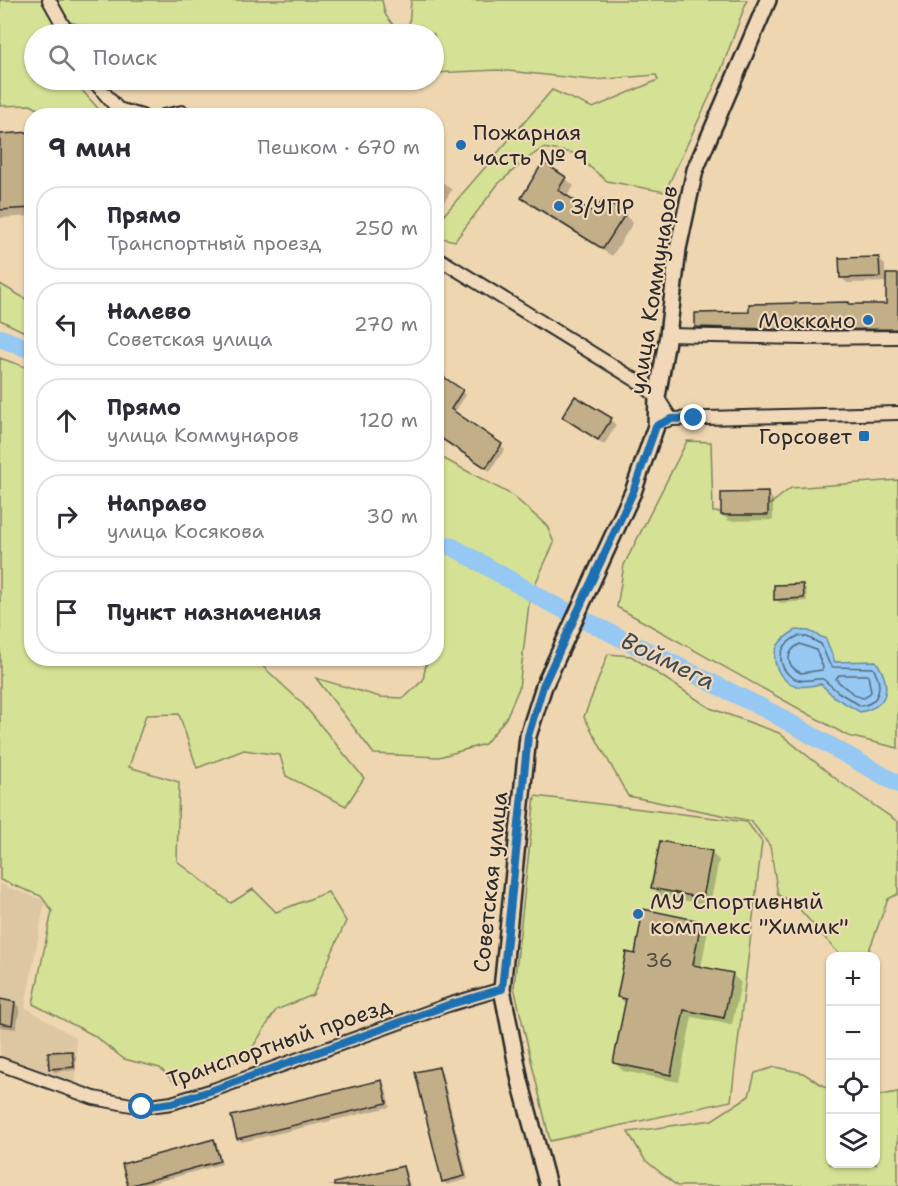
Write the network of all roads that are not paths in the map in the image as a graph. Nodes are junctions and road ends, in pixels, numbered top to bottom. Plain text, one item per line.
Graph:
1 (49, 0) edge
2 (768, 0) edge
3 (62, 24) edge
4 (102, 90) edge
5 (117, 108) edge
6 (444, 261) edge
7 (668, 335) junction
8 (898, 337) edge
9 (657, 397) junction
10 (898, 413) edge
11 (671, 419) junction
12 (656, 426) junction
13 (588, 590) joint
14 (502, 989) junction
15 (0, 1064) edge
16 (548, 1186) edge

1 - 3 street
2 - 7 street, улица Коммунаров
4 - 5 street
6 - 9 street
7 - 8 street
7 - 9 street, улица Коммунаров
9 - 11 street
9 - 12 street, улица Коммунаров
10 - 11 street
11 - 12 street
12 - 13 street, улица Коммунаров
13 - 14 street, Советская улица
14 - 15 street, Транспортный проезд
14 - 16 street, Советская улица

